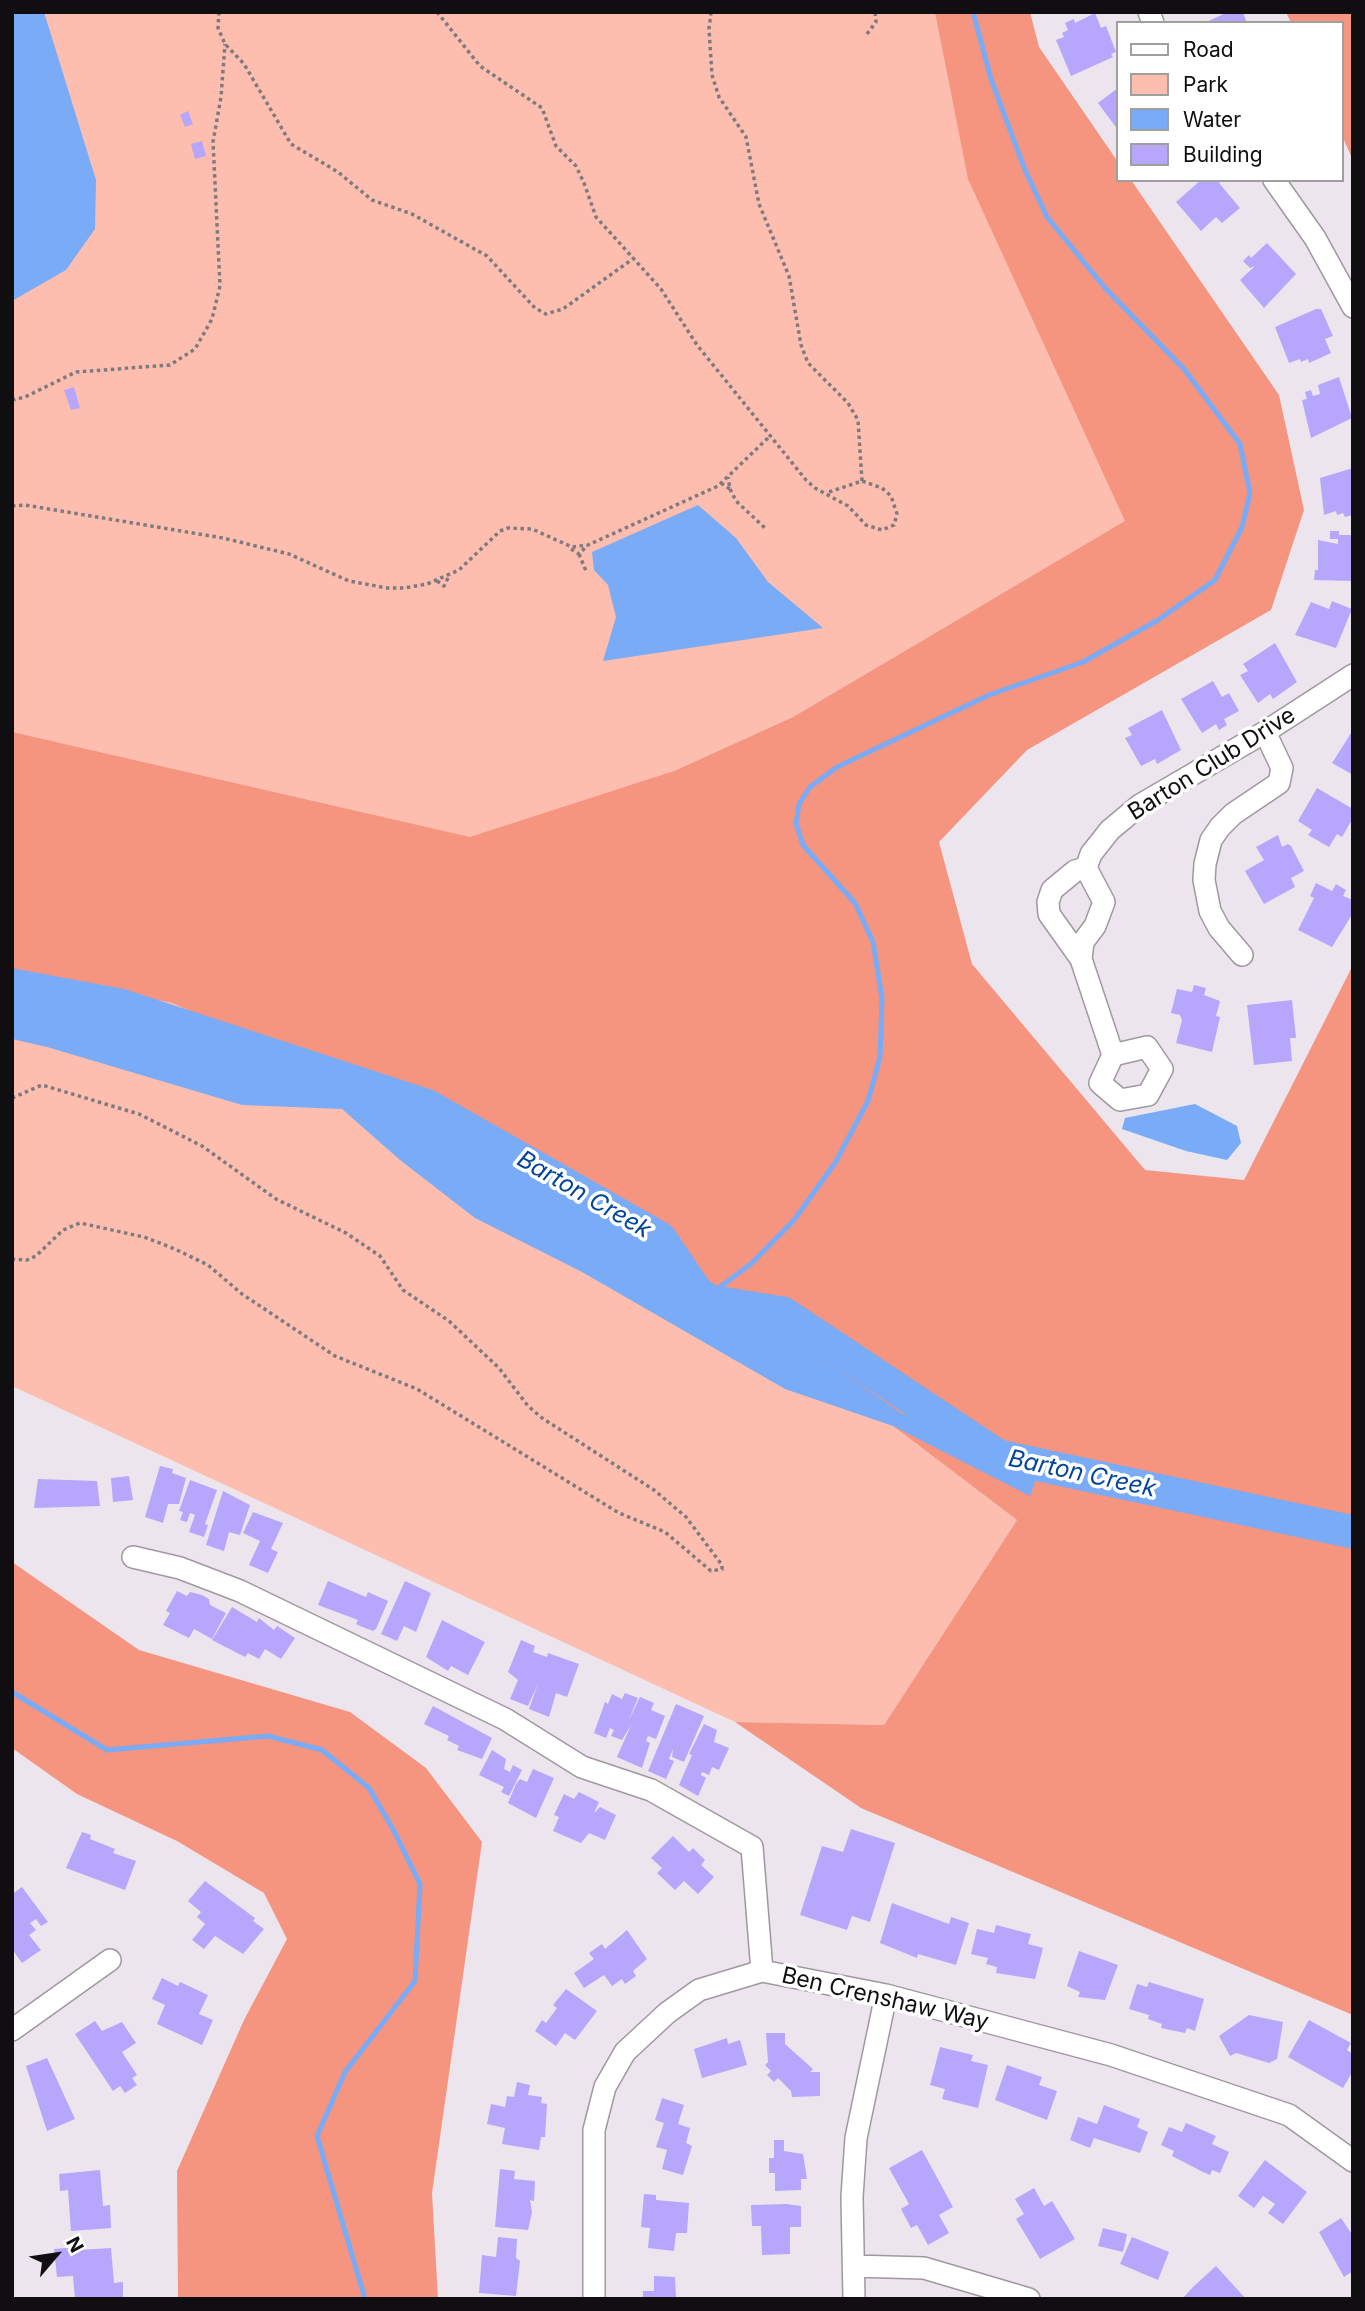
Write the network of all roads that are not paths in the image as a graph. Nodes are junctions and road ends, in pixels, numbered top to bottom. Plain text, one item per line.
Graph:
1 (1275, 182) edge
2 (1353, 307) edge
3 (1353, 675) edge
4 (1265, 732) junction
5 (1086, 868) junction
6 (1242, 955) dead end
7 (1081, 959) junction
8 (1113, 1055) dead end
9 (133, 1557) dead end
10 (110, 1960) dead end
11 (762, 1971) junction
12 (886, 1995) junction
13 (12, 2030) edge
14 (1353, 2161) edge
15 (854, 2266) junction
16 (594, 2299) edge
17 (854, 2299) edge
18 (1029, 2299) edge

1 - 2 street
3 - 4 street, Barton Club Drive
4 - 5 street, Barton Club Drive
4 - 6 street
5 - 7 street
5 - 7 street, Barton Club Drive
7 - 8 street, Barton Club Drive
9 - 11 street
10 - 13 street
11 - 12 street, Ben Crenshaw Way
11 - 16 street, Ben Crenshaw Way
12 - 14 street, Ben Crenshaw Way
12 - 15 street
15 - 17 street
15 - 18 street

